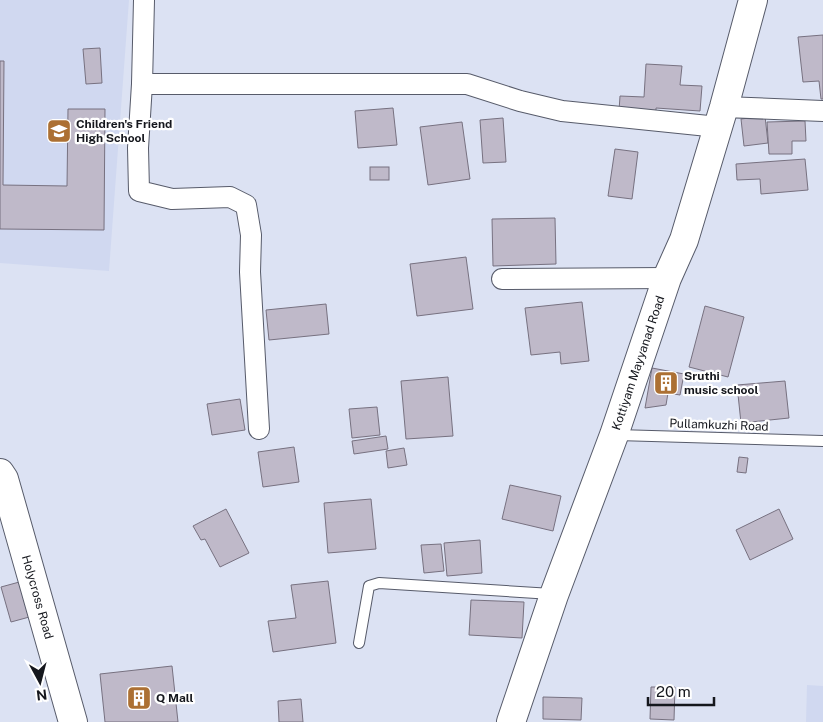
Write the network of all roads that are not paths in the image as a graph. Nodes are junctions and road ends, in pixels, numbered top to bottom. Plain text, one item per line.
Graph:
1 (144, 0) edge
2 (753, 0) edge
3 (142, 84) junction
4 (823, 111) edge
5 (721, 117) junction
6 (668, 278) junction
7 (502, 279) dead end
8 (259, 429) dead end
9 (614, 435) junction
10 (823, 441) edge
11 (1, 477) edge
12 (554, 594) junction
13 (359, 643) dead end
14 (73, 722) edge
15 (511, 722) edge

1 - 3 street
2 - 5 main road, Kottiyam Mayyanad Road
3 - 5 street
3 - 8 street
4 - 5 street
5 - 6 main road, Kottiyam Mayyanad Road
6 - 7 street
6 - 9 main road, Kottiyam Mayyanad Road
9 - 10 lane, Pullamkuzhi Road
9 - 12 main road, Kottiyam Mayyanad Road
11 - 14 main road, Holycross Road
12 - 13 lane
12 - 15 main road, Kottiyam Mayyanad Road

